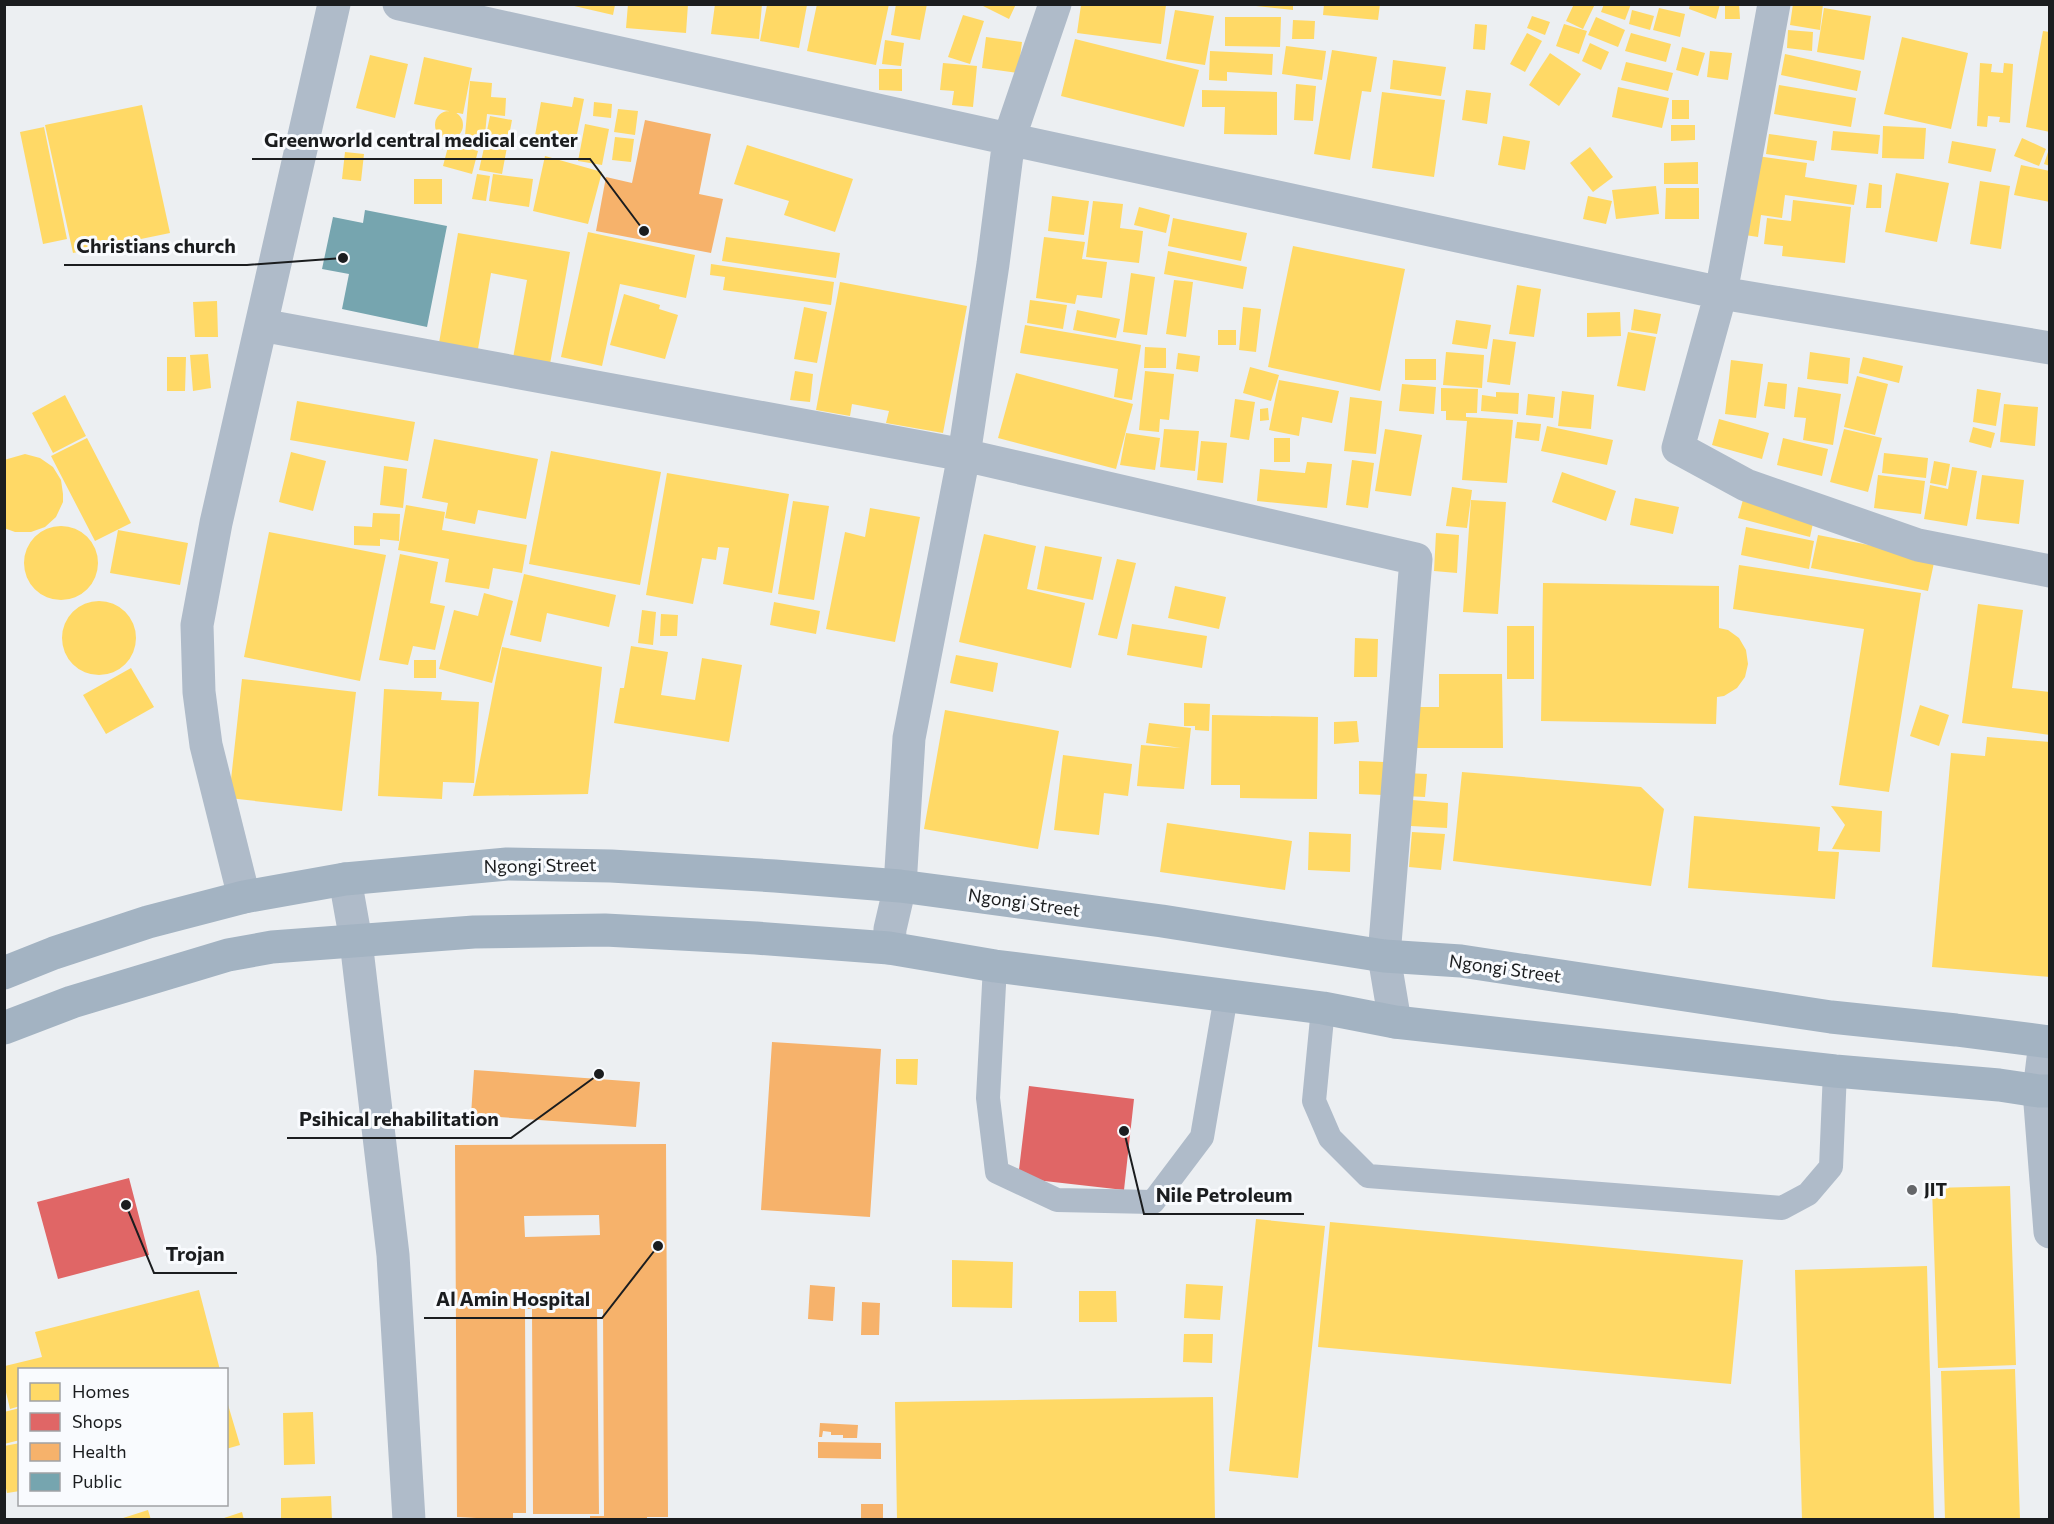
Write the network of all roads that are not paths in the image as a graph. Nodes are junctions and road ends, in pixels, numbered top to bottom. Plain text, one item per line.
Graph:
1 (334, 4) edge
2 (399, 4) edge
3 (1055, 4) edge
4 (1774, 4) edge
5 (1009, 139) junction
6 (1721, 293) junction
7 (261, 325) junction
8 (2049, 348) edge
9 (964, 455) junction
10 (2049, 571) edge
11 (345, 879) junction
12 (900, 886) junction
13 (244, 897) junction
14 (356, 941) junction
15 (889, 948) junction
16 (1384, 956) junction
17 (995, 966) junction
18 (4, 973) edge
19 (1226, 996) junction
20 (1323, 1008) junction
21 (1395, 1022) junction
22 (4, 1028) edge
23 (2047, 1042) edge
24 (1835, 1071) junction
25 (2044, 1091) edge
26 (2049, 1232) edge
27 (409, 1520) edge

1 - 7 street
2 - 5 street
3 - 5 street
4 - 6 street
5 - 6 street
5 - 9 street
6 - 8 street
6 - 10 street
7 - 9 street
7 - 13 street
9 - 12 street
9 - 16 street
11 - 12 main road, Ngongi Street
11 - 13 main road, Ngongi Street
11 - 14 street
12 - 15 street
12 - 16 main road, Ngongi Street
13 - 18 main road, Ngongi Street
14 - 15 main road
14 - 22 main road
14 - 27 street
15 - 17 main road
16 - 21 street
16 - 23 main road, Ngongi Street
17 - 19 main road
17 - 19 lane
19 - 20 main road
20 - 21 main road
20 - 24 lane
21 - 24 main road
23 - 25 street
24 - 25 main road
25 - 26 street

